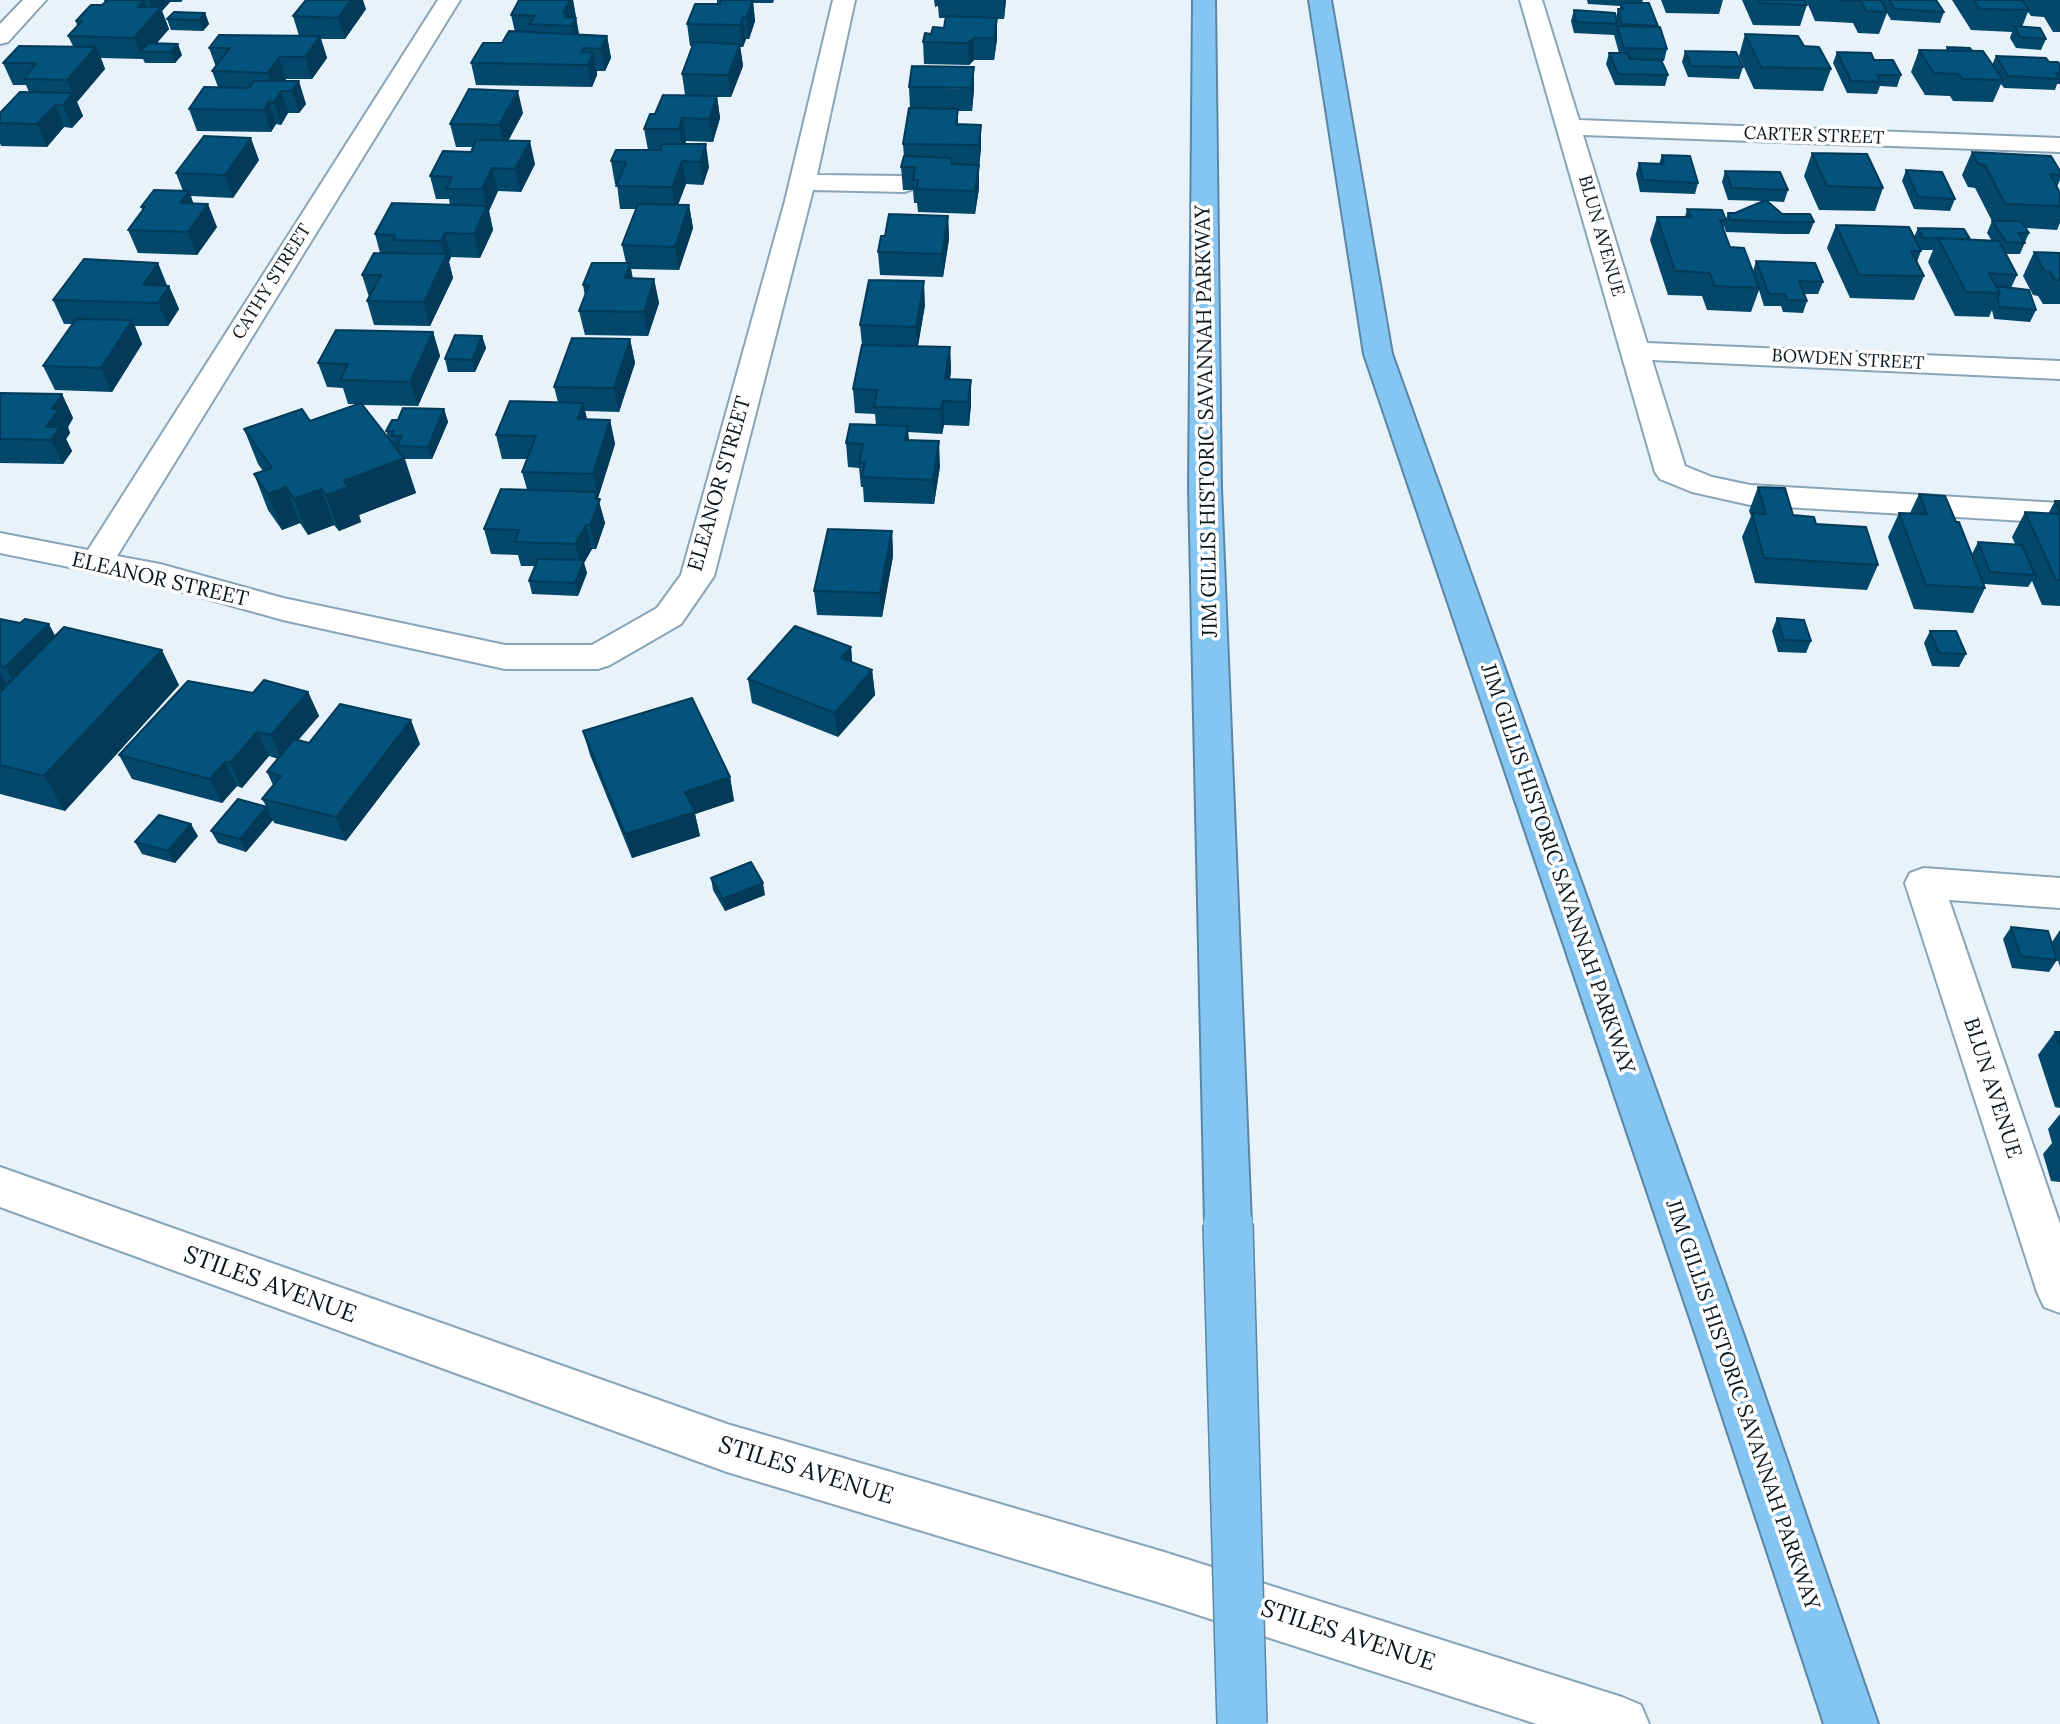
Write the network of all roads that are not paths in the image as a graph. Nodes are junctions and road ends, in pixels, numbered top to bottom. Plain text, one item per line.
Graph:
1 (35, 0) edge
2 (449, 0) edge
3 (844, 0) edge
4 (1204, 0) edge
5 (1320, 0) edge
6 (1531, 0) edge
7 (0, 37) edge
8 (1569, 127) junction
9 (2060, 145) edge
10 (804, 171) junction
11 (904, 173) edge
12 (1635, 351) junction
13 (2060, 370) edge
14 (2060, 513) edge
15 (0, 543) edge
16 (96, 564) junction
17 (2060, 893) edge
18 (0, 1187) edge
19 (2060, 1293) edge
20 (1242, 1724) edge
21 (1622, 1724) edge
22 (1850, 1724) edge

1 - 7 street
2 - 16 street, CATHY STREET
3 - 10 street, ELEANOR STREET
4 - 20 highway, JIM GILLIS HISTORIC SAVANNAH PARKWAY, bridge
5 - 22 highway, JIM GILLIS HISTORIC SAVANNAH PARKWAY
6 - 8 street, BLUN AVENUE
8 - 9 street, CARTER STREET
8 - 12 street, BLUN AVENUE
10 - 11 street
10 - 16 street, ELEANOR STREET
12 - 13 street, BOWDEN STREET
12 - 14 street, BLUN AVENUE
15 - 16 street, ELEANOR STREET
17 - 19 street, BLUN AVENUE
18 - 21 street, STILES AVENUE

